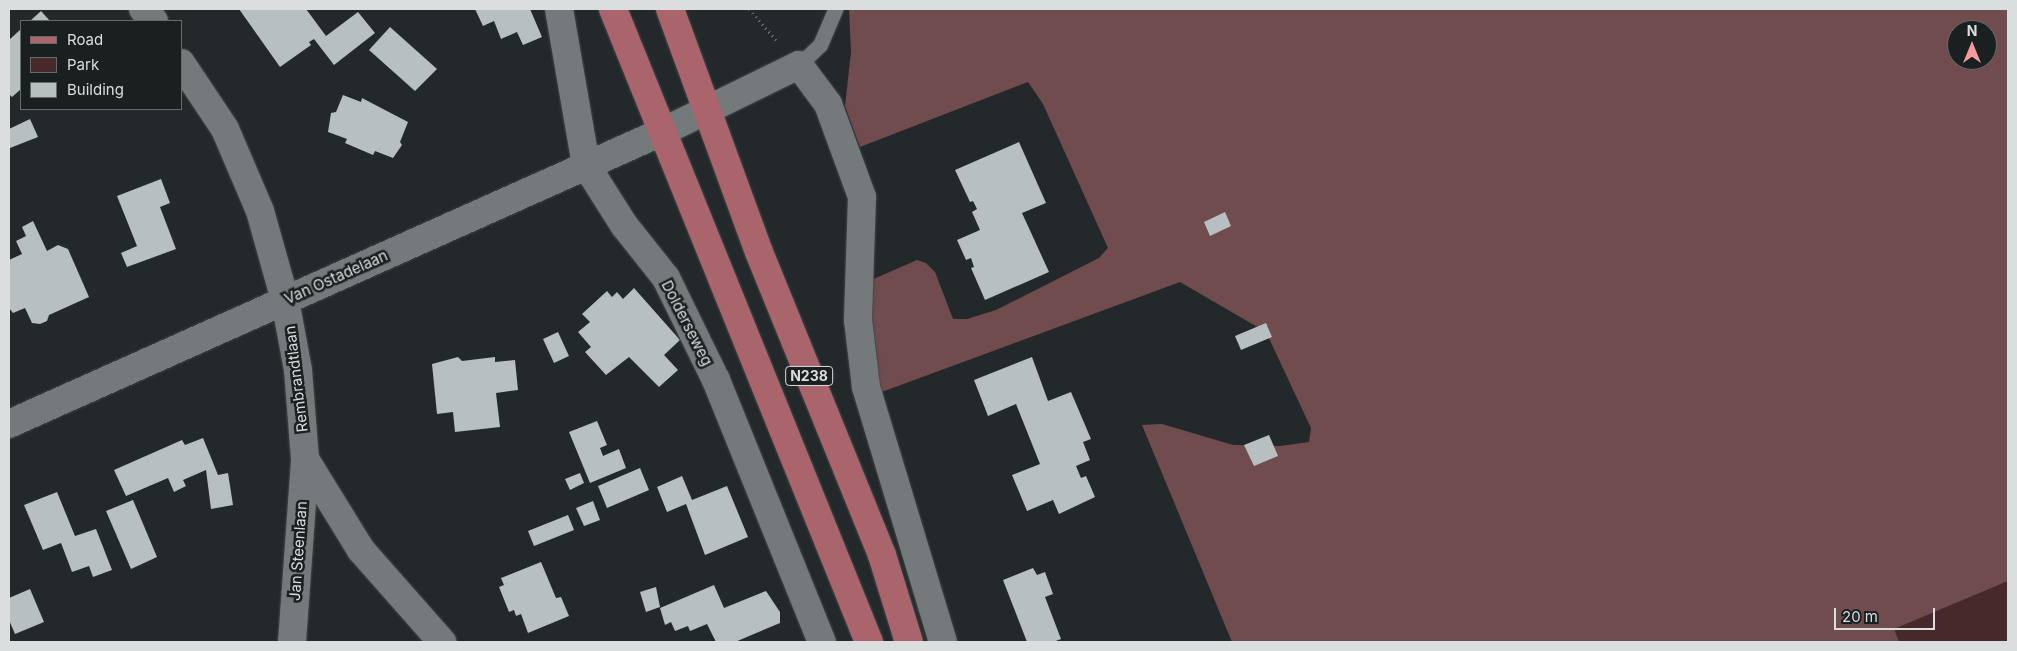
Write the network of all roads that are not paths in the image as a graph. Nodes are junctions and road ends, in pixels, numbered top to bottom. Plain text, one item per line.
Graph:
1 (142, 9) edge
2 (559, 9) edge
3 (613, 9) edge
4 (670, 9) edge
5 (835, 9) edge
6 (153, 20) edge
7 (182, 65) edge
8 (799, 65) junction
9 (706, 111) junction
10 (664, 131) junction
11 (586, 165) junction
12 (285, 300) junction
13 (9, 424) edge
14 (305, 459) junction
15 (292, 642) edge
16 (442, 642) edge
17 (822, 642) edge
18 (869, 642) edge
19 (909, 642) edge
20 (943, 642) edge

1 - 6 street
2 - 11 street, Dolderseweg
3 - 10 main road, N238
4 - 9 main road, N238
5 - 8 lane
7 - 12 street, Rembrandtlaan
8 - 9 street
8 - 20 street
9 - 10 street
9 - 19 main road, N238
10 - 11 street, Van Ostadelaan
10 - 18 main road, N238
11 - 12 street, Van Ostadelaan
11 - 17 street, Dolderseweg
12 - 13 street, Van Ostadelaan
12 - 14 street, Rembrandtlaan
14 - 15 street, Jan Steenlaan
14 - 16 street, Rembrandtlaan

